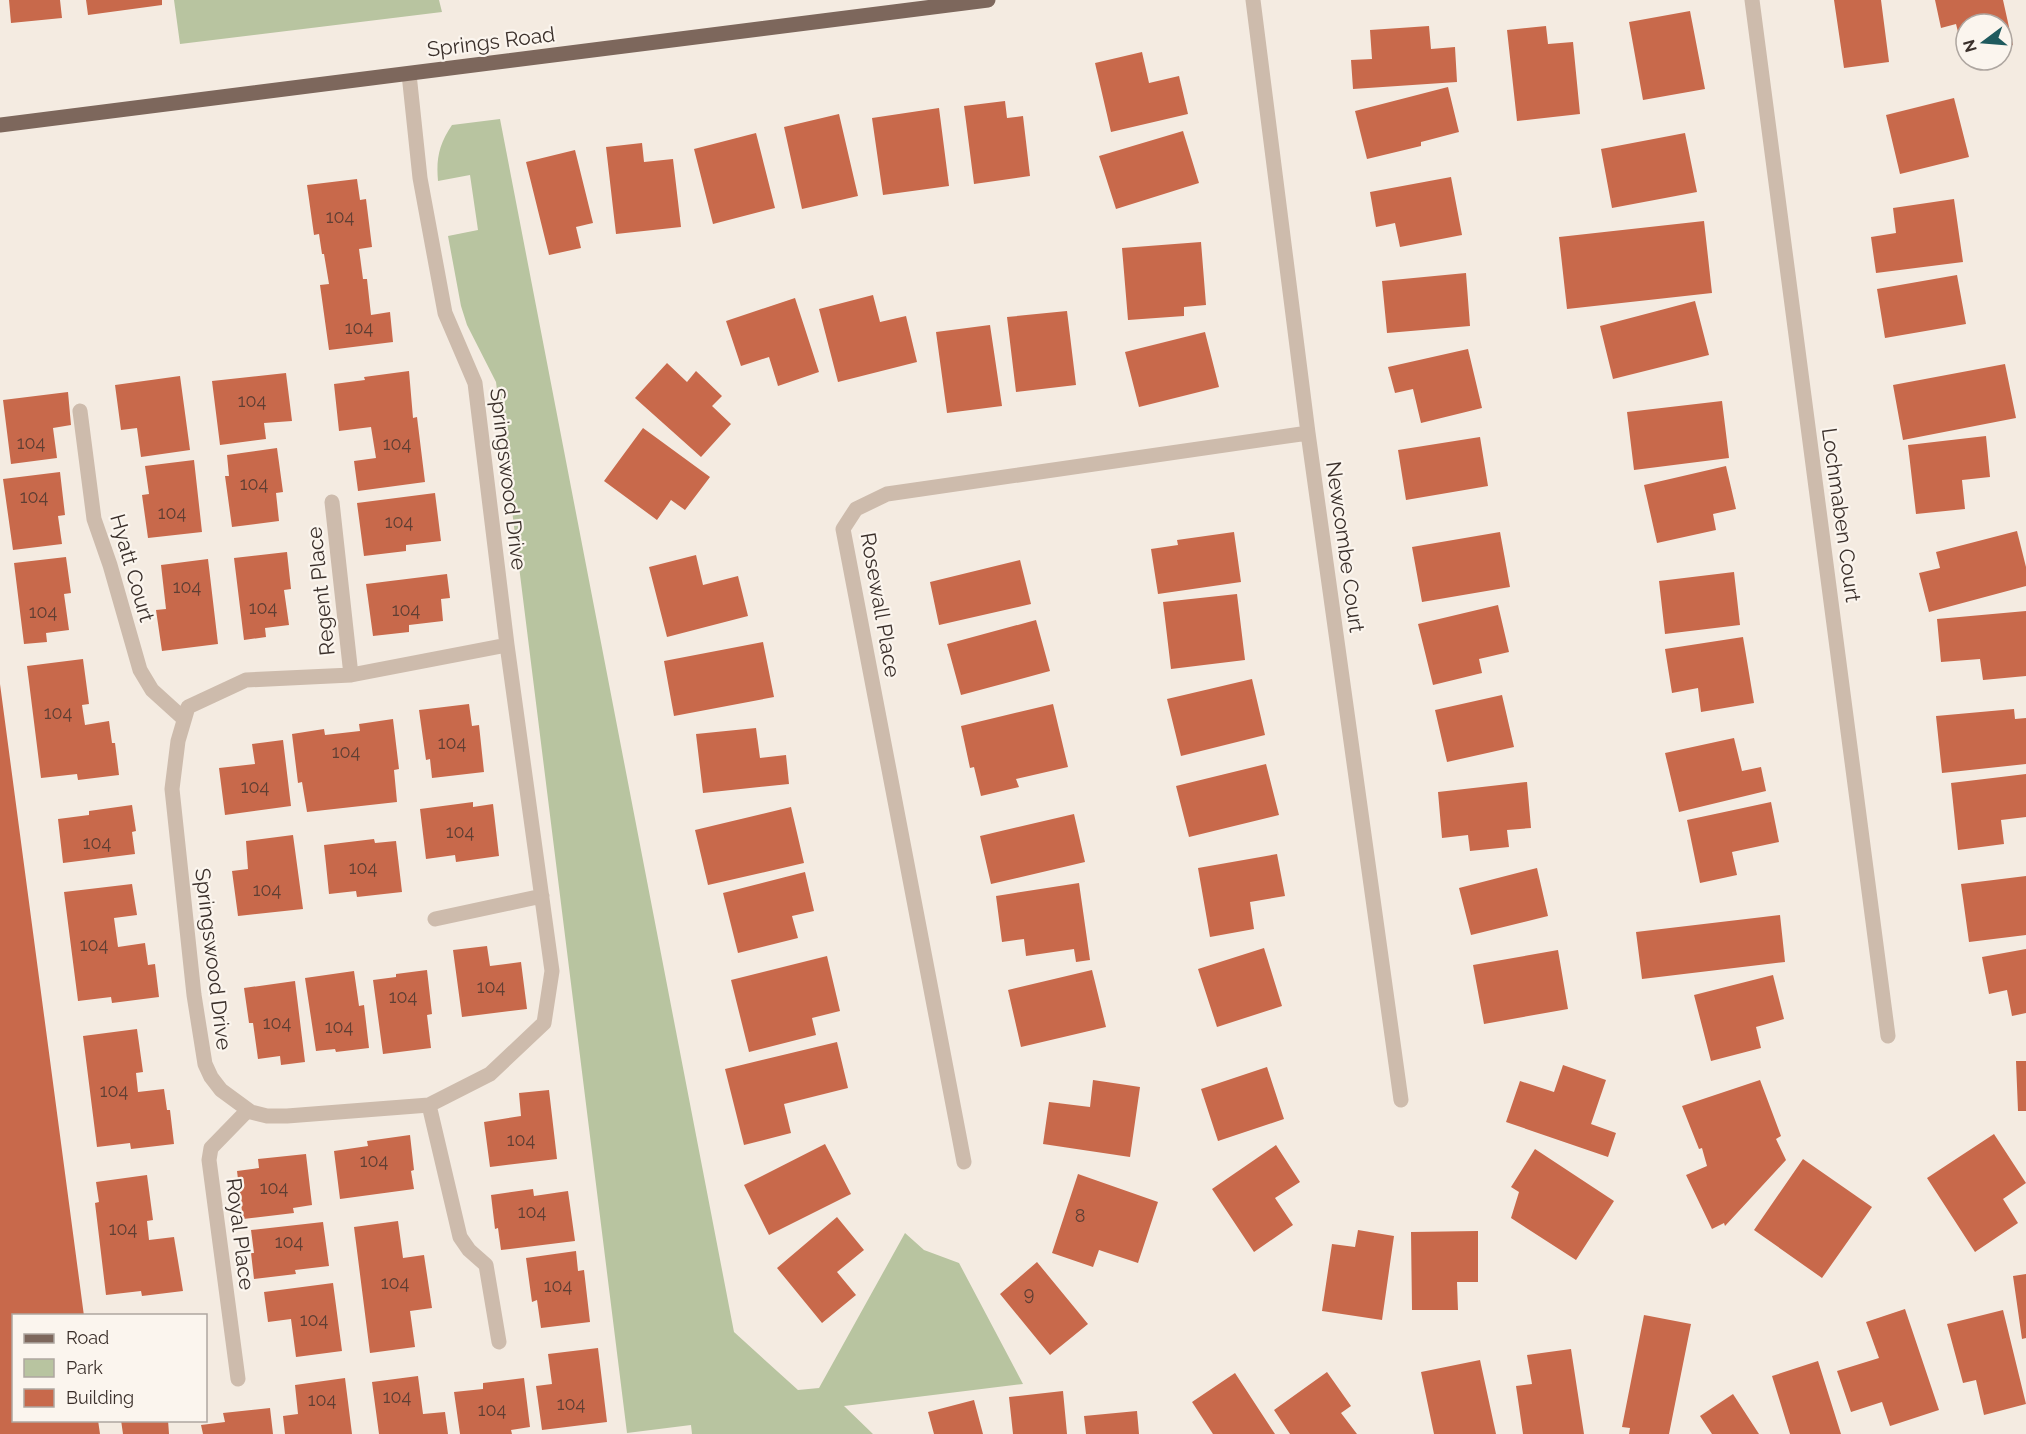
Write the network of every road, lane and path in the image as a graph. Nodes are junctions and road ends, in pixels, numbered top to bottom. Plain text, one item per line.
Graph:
1 (988, 0) edge
2 (1253, 0) edge
3 (1752, 0) edge
4 (947, 3) edge
5 (409, 74) junction
6 (0, 126) edge
7 (80, 411) dead end
8 (1308, 433) junction
9 (332, 502) dead end
10 (507, 645) junction
11 (351, 675) junction
12 (184, 719) junction
13 (542, 896) junction
14 (435, 919) dead end
15 (1888, 1036) dead end
16 (1401, 1100) dead end
17 (429, 1105) junction
18 (248, 1110) junction
19 (964, 1162) dead end
20 (499, 1342) dead end
21 (238, 1379) dead end

1 - 4 main road, Springs Road
2 - 8 street, Newcombe Court
3 - 15 street, Lochmaben Court
4 - 5 main road, Springs Road
5 - 6 main road, Springs Road
5 - 10 street, Springswood Drive
7 - 12 street, Hyatt Court
8 - 16 street, Newcombe Court
8 - 19 street, Rosewall Place
9 - 11 street, Regent Place
10 - 11 street
10 - 13 street, Springswood Drive
11 - 12 street
12 - 18 street, Springswood Drive
13 - 14 street
13 - 17 street, Springswood Drive
17 - 18 street, Springswood Drive
17 - 20 street
18 - 21 street, Royal Place

